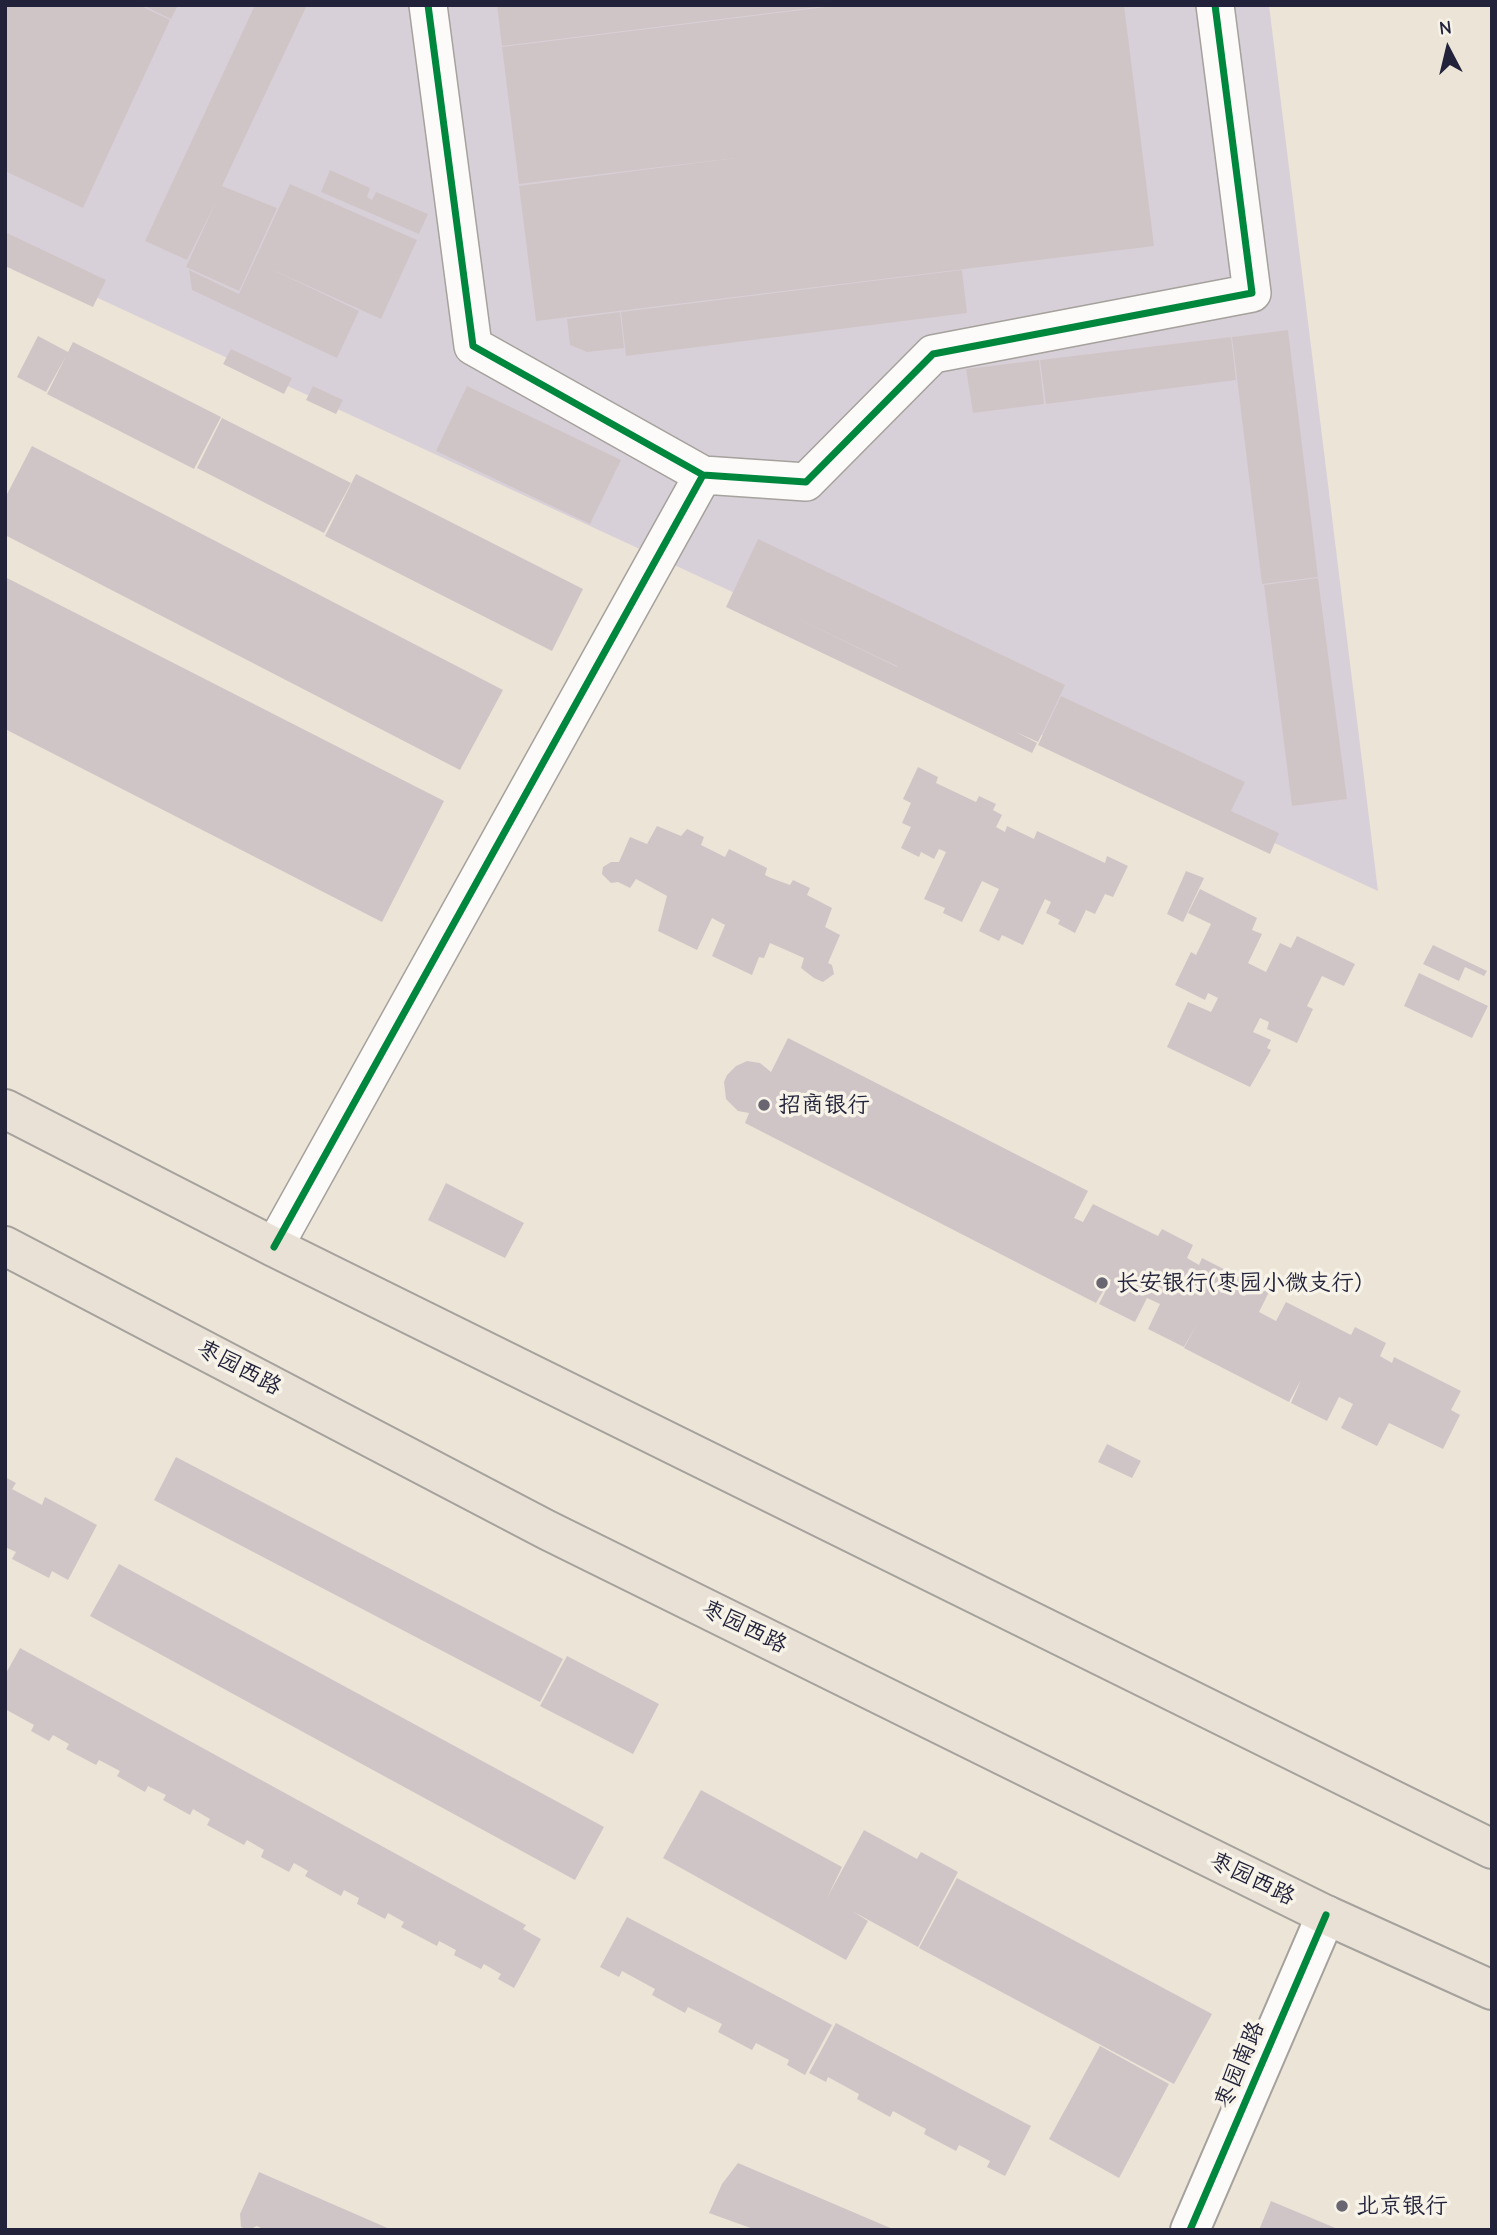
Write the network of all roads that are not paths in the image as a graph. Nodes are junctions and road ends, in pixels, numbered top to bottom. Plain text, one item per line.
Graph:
1 (428, 5) edge
2 (1215, 5) edge
3 (702, 475) junction
4 (5, 1109) edge
5 (5, 1246) edge
6 (274, 1247) junction
7 (1492, 1849) edge
8 (1326, 1915) junction
9 (1492, 1990) edge
10 (1190, 2230) edge

1 - 3 street
2 - 3 street
3 - 6 street
4 - 6 main road
5 - 8 main road, 枣园西路
6 - 7 main road
8 - 9 main road, 枣园西路
8 - 10 street, 枣园南路

